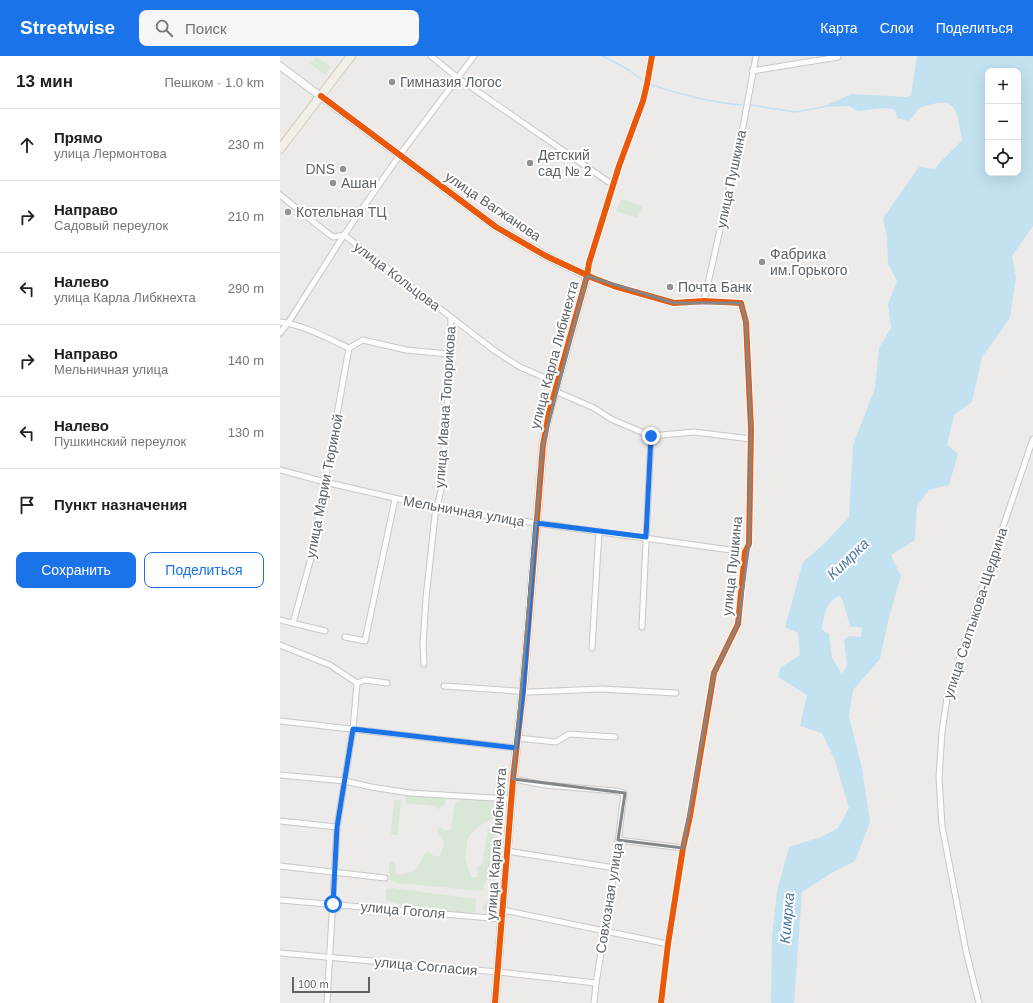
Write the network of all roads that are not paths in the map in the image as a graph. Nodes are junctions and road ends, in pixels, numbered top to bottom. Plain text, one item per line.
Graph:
1 (351, 56) edge
2 (431, 56) edge
3 (474, 56) edge
4 (652, 56) edge
5 (756, 56) edge
6 (838, 57) edge
7 (280, 66) edge
8 (752, 72) junction
9 (458, 78) junction
10 (321, 96) junction
11 (280, 150) edge
12 (399, 156) junction
13 (613, 185) junction
14 (280, 195) edge
15 (344, 235) junction
16 (587, 276) junction
17 (704, 301) junction
18 (742, 303) joint
19 (451, 317) junction
20 (280, 322) edge
21 (288, 323) junction
22 (280, 333) edge
23 (349, 348) junction
24 (449, 354) junction
25 (557, 383) junction
26 (555, 391) junction
27 (651, 436) junction
28 (751, 439) junction
29 (1033, 439) edge
30 (280, 470) edge
31 (326, 482) junction
32 (395, 499) junction
33 (437, 508) junction
34 (536, 523) junction
35 (599, 531) junction
36 (646, 537) junction
37 (745, 552) junction
38 (280, 620) edge
39 (292, 623) junction
40 (642, 627) dead end
41 (325, 631) dead end
42 (345, 637) dead end
43 (280, 645) edge
44 (592, 648) dead end
45 (424, 664) dead end
46 (357, 683) junction
47 (387, 683) dead end
48 (444, 686) dead end
49 (523, 691) junction
50 (676, 694) dead end
51 (280, 721) edge
52 (353, 729) junction
53 (616, 737) dead end
54 (517, 738) junction
55 (516, 748) junction
56 (280, 776) edge
57 (513, 779) junction
58 (345, 782) junction
59 (511, 799) junction
60 (280, 822) edge
61 (337, 827) junction
62 (618, 840) junction
63 (683, 848) junction
64 (507, 852) junction
65 (280, 866) edge
66 (615, 868) junction
67 (334, 873) junction
68 (385, 878) dead end
69 (280, 900) edge
70 (333, 904) junction
71 (503, 910) junction
72 (502, 919) junction
73 (604, 931) junction
74 (668, 944) junction
75 (280, 953) edge
76 (331, 958) junction
77 (498, 972) junction
78 (596, 983) junction
79 (327, 1003) edge
80 (495, 1003) edge
81 (594, 1003) edge
82 (661, 1003) edge
83 (979, 1003) edge

1 - 10 main road
2 - 9 street
3 - 9 street
4 - 13 street, улица Карла Либкнехта
5 - 8 street, улица Пушкина
6 - 8 street
7 - 10 street, улица Вагжанова
8 - 17 street, улица Пушкина
9 - 12 street
9 - 13 street
10 - 11 main road
10 - 12 street, улица Вагжанова
12 - 15 street
12 - 16 street, улица Вагжанова
13 - 16 street, улица Карла Либкнехта
14 - 15 street, улица Кольцова
15 - 19 street, улица Кольцова
15 - 21 street
16 - 17 street, улица Вагжанова
16 - 25 street, улица Карла Либкнехта
17 - 18 street, улица Вагжанова
18 - 28 street, улица Пушкина
19 - 24 street, улица Ивана Топорикова
19 - 25 street, улица Кольцова
20 - 21 street
21 - 22 street
21 - 23 street
23 - 24 street
23 - 31 street, улица Марии Тюриной
24 - 33 street, улица Ивана Топорикова
25 - 26 street, улица Карла Либкнехта
26 - 27 street
26 - 34 street, улица Карла Либкнехта
27 - 28 street
27 - 36 street
28 - 37 street, улица Пушкина
29 - 83 street, улица Салтыкова-Щедрина
30 - 31 street, Мельничная улица
31 - 32 street, Мельничная улица
31 - 39 street, улица Марии Тюриной
32 - 33 street, Мельничная улица
32 - 42 street
33 - 34 street, Мельничная улица
33 - 45 street, улица Ивана Топорикова
34 - 35 street, Мельничная улица
34 - 49 street, улица Карла Либкнехта
35 - 36 street, Мельничная улица
35 - 44 street
36 - 37 street, Мельничная улица
36 - 40 street
37 - 63 street, улица Пушкина
38 - 39 street
39 - 41 street
43 - 46 street
46 - 47 street
46 - 52 street
48 - 49 street
49 - 50 street
49 - 54 street, улица Карла Либкнехта
51 - 52 street
52 - 55 street
52 - 58 street
53 - 54 street
54 - 55 street, улица Карла Либкнехта
55 - 57 street, улица Карла Либкнехта
56 - 58 street
57 - 59 street, улица Карла Либкнехта
57 - 62 street, Совхозная улица
58 - 59 street
58 - 61 street
59 - 64 street, улица Карла Либкнехта
60 - 61 street
61 - 67 street
62 - 63 street
62 - 66 street, Совхозная улица
63 - 74 street, улица Пушкина
64 - 66 street
64 - 71 street, улица Карла Либкнехта
65 - 67 street
66 - 73 street, Совхозная улица
67 - 68 street
67 - 70 street
69 - 70 street, улица Гоголя
70 - 72 street, улица Гоголя
70 - 76 street
71 - 72 street, улица Карла Либкнехта
71 - 73 street
72 - 77 street, улица Карла Либкнехта
73 - 74 street
73 - 78 street, Совхозная улица
74 - 82 street, улица Пушкина
75 - 76 street, улица Согласия
76 - 77 street, улица Согласия
76 - 79 street
77 - 78 street, улица Согласия
77 - 80 street, улица Карла Либкнехта
78 - 81 street, Совхозная улица

